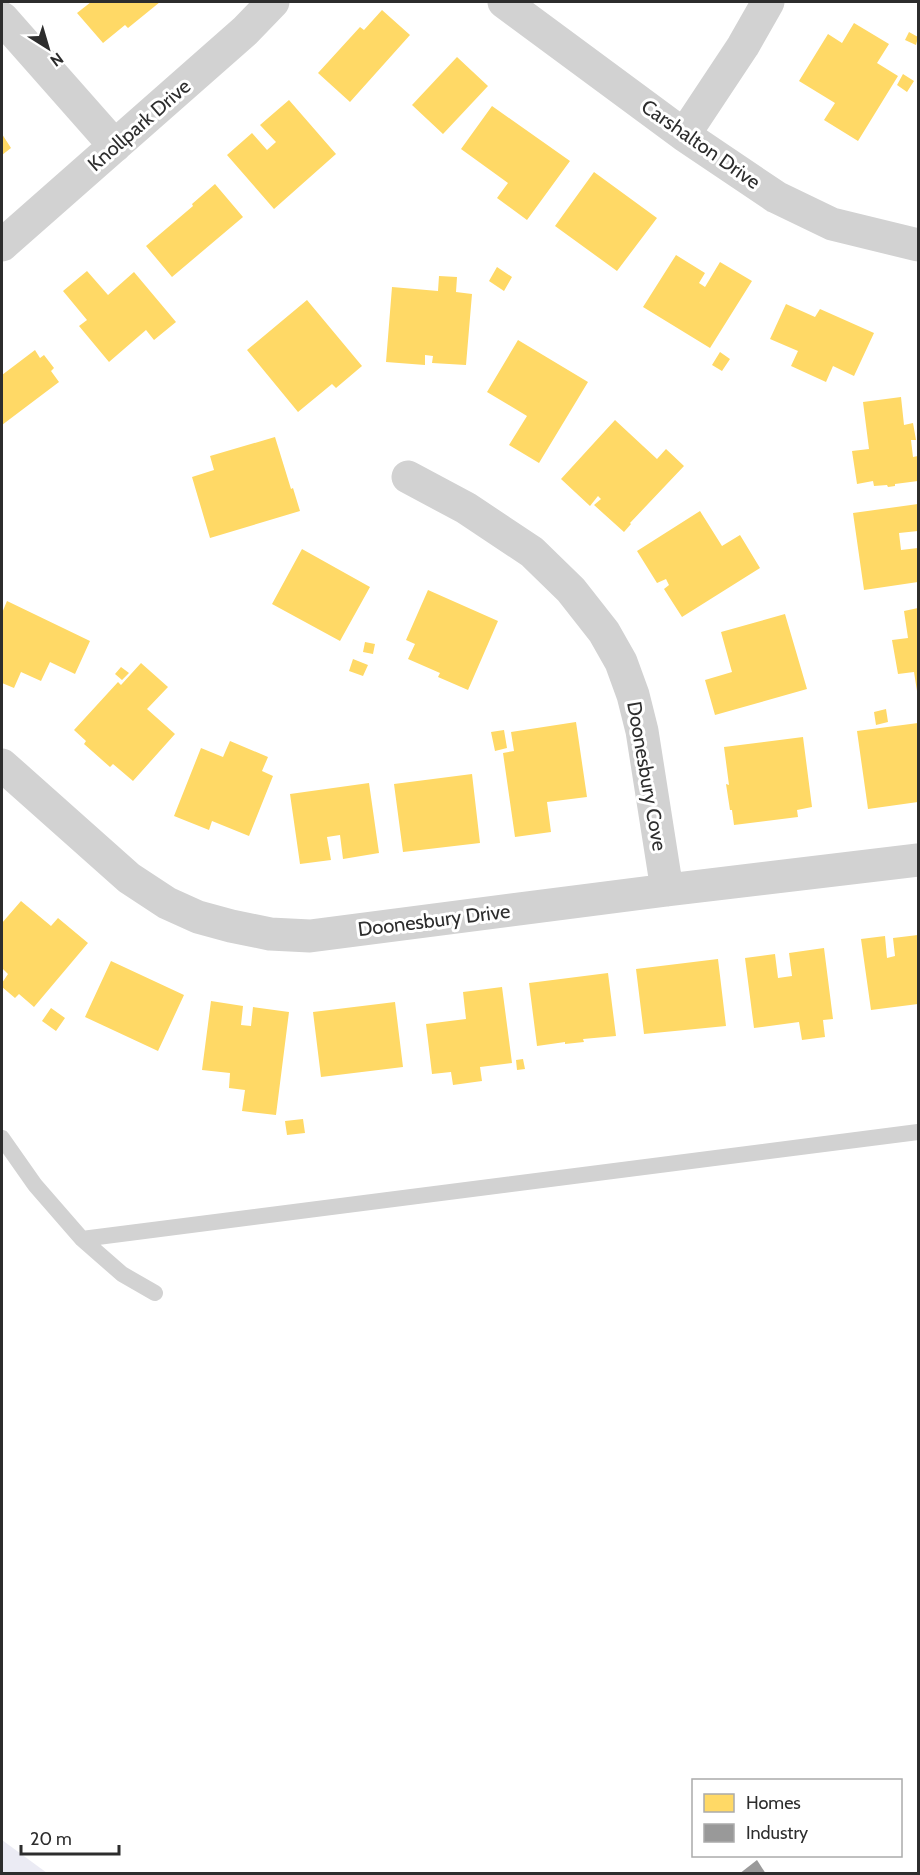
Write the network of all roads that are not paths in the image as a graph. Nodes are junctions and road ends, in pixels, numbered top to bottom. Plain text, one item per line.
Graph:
1 (273, 2) edge
2 (504, 2) edge
3 (768, 2) edge
4 (2, 18) edge
5 (684, 135) junction
6 (115, 146) junction
7 (2, 245) edge
8 (918, 245) edge
9 (408, 477) dead end
10 (2, 765) edge
11 (918, 860) edge
12 (667, 890) junction
13 (918, 1132) edge
14 (2, 1138) edge
15 (82, 1239) junction
16 (155, 1293) dead end

1 - 6 street, Knollpark Drive
2 - 5 street, Carshalton Drive
3 - 5 street
4 - 6 street
5 - 8 street, Carshalton Drive
6 - 7 street, Knollpark Drive
9 - 12 street, Doonesbury Cove
10 - 12 street, Doonesbury Drive
11 - 12 street, Doonesbury Drive
13 - 15 lane
14 - 15 lane
15 - 16 lane

